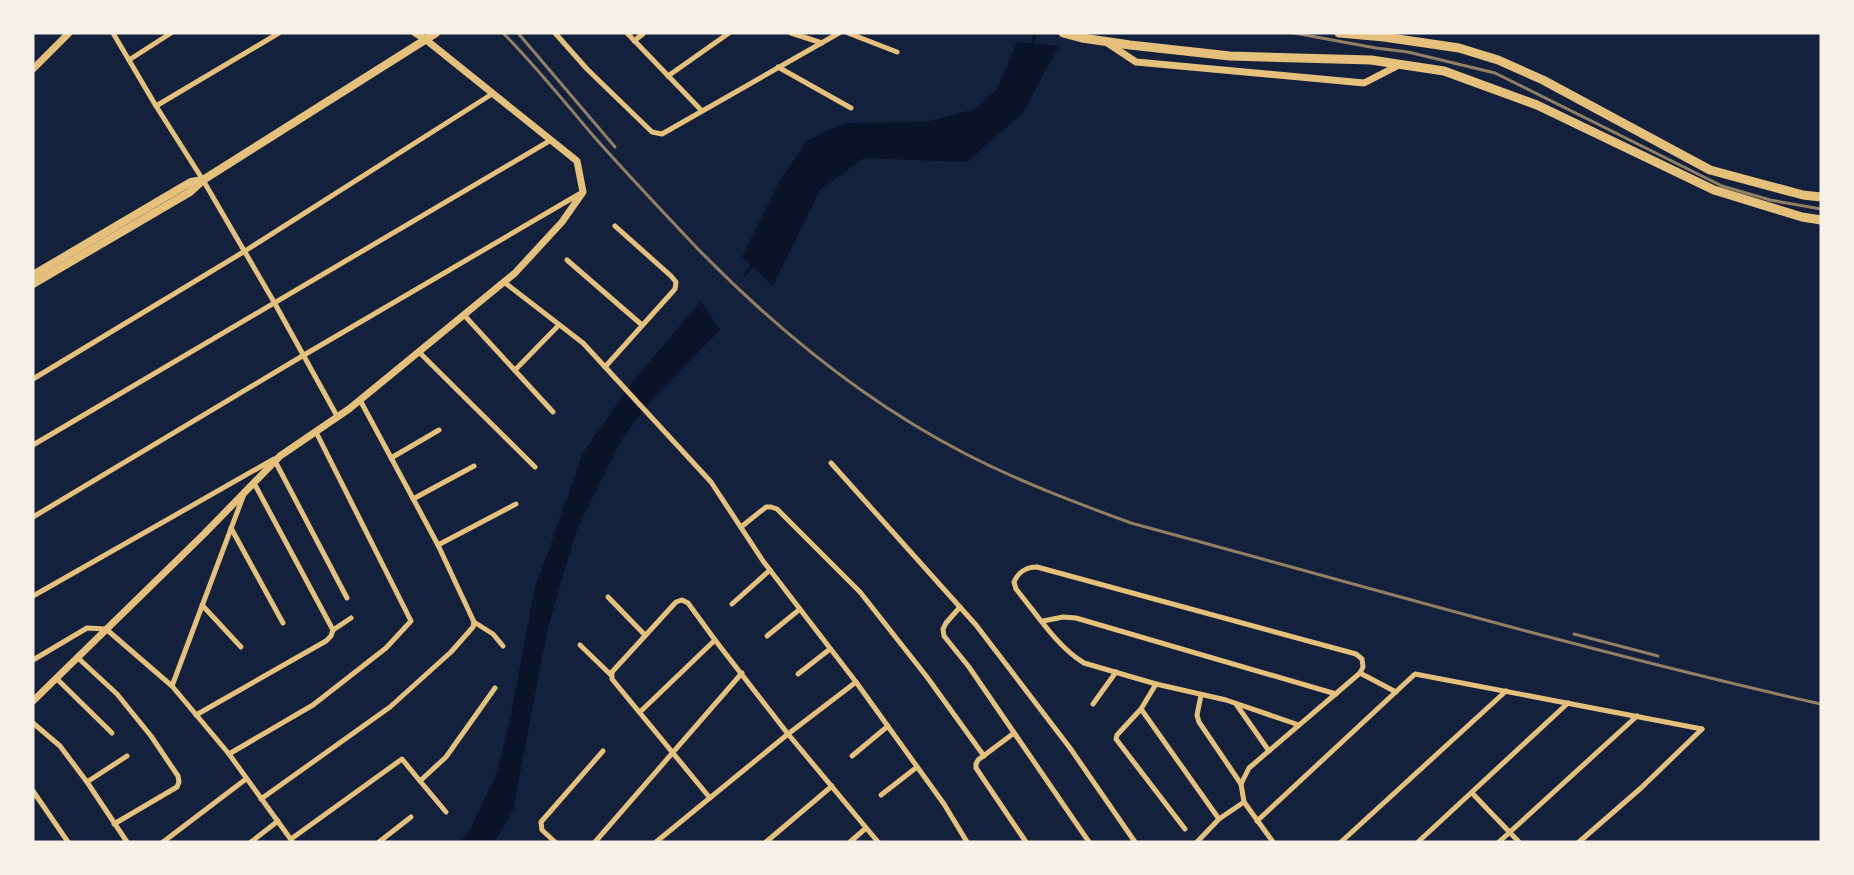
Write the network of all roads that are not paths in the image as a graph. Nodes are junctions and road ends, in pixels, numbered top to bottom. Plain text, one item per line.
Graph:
1 (69, 33) edge
2 (113, 33) edge
3 (171, 33) edge
4 (279, 33) edge
5 (415, 33) edge
6 (436, 33) edge
7 (555, 33) edge
8 (627, 33) edge
9 (644, 33) edge
10 (729, 33) edge
11 (791, 33) edge
12 (839, 33) edge
13 (848, 33) edge
14 (1063, 33) edge
15 (1339, 33) edge
16 (1385, 34) edge
17 (425, 39) junction
18 (634, 41) junction
19 (1103, 41) junction
20 (822, 43) junction
21 (897, 52) dead end
22 (129, 60) junction
23 (1401, 64) junction
24 (778, 68) junction
25 (33, 69) edge
26 (668, 76) junction
27 (492, 94) junction
28 (156, 106) junction
29 (851, 108) dead end
30 (702, 111) junction
31 (550, 140) junction
32 (203, 180) junction
33 (583, 192) junction
34 (1821, 197) edge
35 (1821, 220) edge
36 (615, 226) dead end
37 (244, 251) junction
38 (567, 260) dead end
39 (33, 274) edge
40 (504, 282) junction
41 (33, 284) edge
42 (274, 302) junction
43 (464, 315) junction
44 (560, 325) junction
45 (642, 325) junction
46 (419, 352) junction
47 (304, 355) junction
48 (605, 367) junction
49 (515, 370) junction
50 (33, 379) edge
51 (360, 400) junction
52 (554, 412) dead end
53 (337, 416) junction
54 (440, 430) dead end
55 (316, 432) junction
56 (33, 445) edge
57 (391, 458) junction
58 (277, 459) junction
59 (831, 463) dead end
60 (474, 466) dead end
61 (535, 467) dead end
62 (254, 483) junction
63 (245, 492) junction
64 (413, 499) junction
65 (516, 504) dead end
66 (33, 518) edge
67 (741, 527) junction
68 (231, 528) junction
69 (438, 545) junction
70 (770, 570) junction
71 (33, 596) edge
72 (608, 597) dead end
73 (347, 598) dead end
74 (732, 604) dead end
75 (202, 605) junction
76 (960, 607) junction
77 (800, 609) junction
78 (351, 618) dead end
79 (1042, 621) junction
80 (474, 622) junction
81 (283, 623) dead end
82 (106, 629) junction
83 (333, 630) junction
84 (645, 635) junction
85 (767, 636) dead end
86 (715, 640) junction
87 (580, 645) dead end
88 (504, 646) dead end
89 (241, 647) dead end
90 (830, 649) junction
91 (77, 657) junction
92 (33, 660) edge
93 (1116, 672) junction
94 (742, 673) junction
95 (1360, 673) junction
96 (798, 674) dead end
97 (611, 675) junction
98 (56, 678) junction
99 (855, 682) junction
100 (1156, 684) junction
101 (172, 686) junction
102 (495, 688) dead end
103 (1506, 691) junction
104 (1396, 692) junction
105 (1336, 694) junction
106 (1201, 695) junction
107 (33, 701) edge
108 (1568, 703) junction
109 (1093, 704) dead end
110 (1236, 704) junction
111 (1141, 709) junction
112 (640, 712) junction
113 (196, 715) junction
114 (1637, 716) junction
115 (33, 723) edge
116 (1299, 725) junction
117 (888, 726) junction
118 (112, 733) dead end
119 (1014, 733) junction
120 (788, 734) junction
121 (603, 751) dead end
122 (1269, 751) junction
123 (672, 753) junction
124 (229, 754) junction
125 (127, 756) dead end
126 (852, 756) dead end
127 (984, 756) junction
128 (917, 767) junction
129 (246, 779) junction
130 (420, 780) junction
131 (87, 782) junction
132 (1241, 784) junction
133 (832, 786) junction
134 (33, 792) edge
135 (1472, 793) junction
136 (881, 795) dead end
137 (710, 798) junction
138 (261, 799) junction
139 (1244, 802) junction
140 (446, 812) dead end
141 (411, 817) dead end
142 (1219, 819) junction
143 (278, 821) junction
144 (1257, 821) junction
145 (114, 824) junction
146 (866, 828) junction
147 (1185, 829) dead end
148 (1510, 832) junction
149 (292, 841) edge
150 (68, 842) edge
151 (127, 842) edge
152 (163, 842) edge
153 (250, 842) edge
154 (379, 842) edge
155 (555, 842) edge
156 (595, 842) edge
157 (656, 842) edge
158 (766, 842) edge
159 (850, 842) edge
160 (878, 842) edge
161 (967, 842) edge
162 (1026, 842) edge
163 (1089, 842) edge
164 (1135, 842) edge
165 (1197, 842) edge
166 (1274, 842) edge
167 (1341, 842) edge
168 (1419, 842) edge
169 (1499, 842) edge
170 (1519, 842) edge
171 (1579, 842) edge

1 - 25 street
2 - 22 street
3 - 22 street
4 - 28 street
5 - 17 street
6 - 17 main road
7 - 30 street
8 - 18 street
9 - 18 street
10 - 26 street
11 - 20 street
12 - 20 street
13 - 21 street
14 - 19 highway
15 - 16 highway
16 - 34 highway
17 - 27 street
17 - 32 main road
18 - 26 street
19 - 23 highway
19 - 23 street
20 - 24 street
22 - 28 street
23 - 35 highway
24 - 29 street
24 - 30 street
26 - 30 street
27 - 31 street
27 - 37 street
28 - 32 street
31 - 33 street
31 - 42 street
32 - 37 street
32 - 39 main road
32 - 41 main road
33 - 40 street
33 - 47 street
36 - 45 street
37 - 42 street
37 - 50 street
38 - 45 street
40 - 43 street
40 - 44 street
42 - 47 street
42 - 56 street
43 - 46 street
43 - 49 street
44 - 48 street
44 - 49 street
45 - 48 street
46 - 51 street
46 - 61 street
47 - 53 street
47 - 66 street
48 - 67 street
49 - 52 street
51 - 53 street
51 - 57 street
53 - 55 street
54 - 57 street
55 - 58 street
55 - 124 street
57 - 64 street
58 - 62 street
58 - 71 street
58 - 73 street
59 - 76 street
60 - 64 street
62 - 63 street
62 - 83 street
63 - 68 street
63 - 82 street
64 - 69 street
65 - 69 street
67 - 70 street
67 - 127 street
68 - 75 street
68 - 81 street
69 - 80 street
70 - 74 street
70 - 77 street
72 - 84 street
75 - 89 street
75 - 101 street
76 - 119 street
76 - 164 street
77 - 85 street
77 - 90 street
78 - 83 street
79 - 93 street
79 - 95 street
79 - 105 street
80 - 88 street
80 - 138 street
82 - 91 street
82 - 92 street
82 - 101 street
83 - 113 street
84 - 86 street
84 - 97 street
86 - 94 street
86 - 112 street
87 - 97 street
90 - 96 street
90 - 99 street
91 - 98 street
91 - 145 street
93 - 100 street
93 - 109 street
94 - 120 street
94 - 123 street
95 - 104 street
95 - 105 street
97 - 112 street
98 - 107 street
98 - 118 street
99 - 117 street
99 - 120 street
100 - 106 street
100 - 111 street
101 - 113 street
102 - 130 street
103 - 104 street
103 - 108 street
103 - 167 street
104 - 144 street
105 - 116 street
106 - 110 street
106 - 132 street
108 - 114 street
108 - 135 street
110 - 116 street
110 - 122 street
111 - 142 street
111 - 147 street
112 - 123 street
113 - 124 street
114 - 148 street
114 - 171 street
115 - 131 street
116 - 122 street
117 - 126 street
117 - 128 street
119 - 127 street
119 - 163 street
120 - 133 street
120 - 137 street
121 - 155 street
122 - 132 street
123 - 137 street
123 - 156 street
124 - 129 street
125 - 131 street
127 - 162 street
128 - 136 street
128 - 161 street
129 - 138 street
129 - 152 street
130 - 140 street
130 - 149 street
131 - 145 street
132 - 139 street
133 - 146 street
133 - 158 street
134 - 150 street
135 - 148 street
135 - 168 street
137 - 157 street
138 - 143 street
139 - 142 street
139 - 144 street
141 - 154 street
142 - 165 street
143 - 149 street
143 - 153 street
144 - 166 street
145 - 151 street
146 - 159 street
146 - 160 street
148 - 169 street
148 - 170 street

